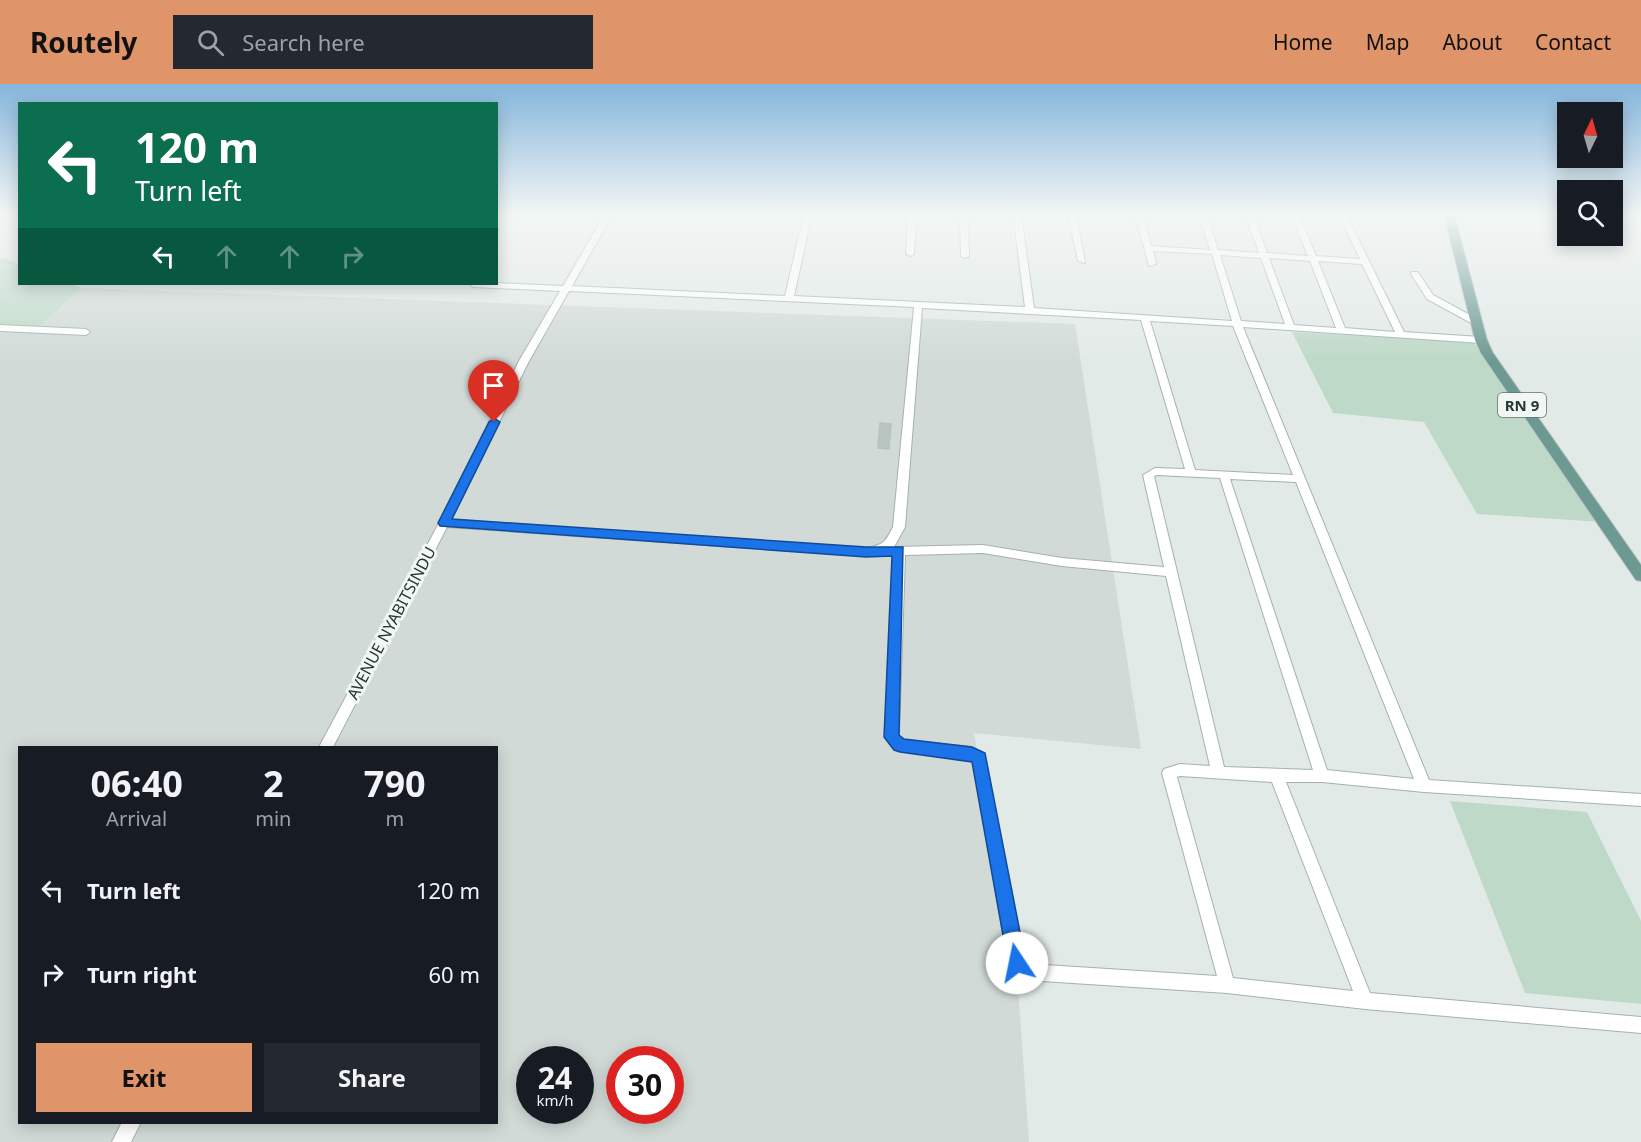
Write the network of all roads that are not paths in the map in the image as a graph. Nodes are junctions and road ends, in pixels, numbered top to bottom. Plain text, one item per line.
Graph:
1 (582, 263) edge
2 (797, 263) edge
3 (1024, 263) edge
4 (1218, 263) edge
5 (1267, 263) edge
6 (1317, 263) edge
7 (1366, 263) edge
8 (1461, 263) edge
9 (1415, 274) dead end
10 (497, 285) edge
11 (568, 288) junction
12 (789, 299) junction
13 (918, 305) junction
14 (1030, 310) junction
15 (1145, 318) junction
16 (1476, 322) junction
17 (1237, 324) junction
18 (0, 328) edge
19 (1292, 328) junction
20 (1342, 331) junction
21 (86, 332) dead end
22 (1401, 335) junction
23 (1481, 340) junction
24 (1191, 473) junction
25 (1224, 475) junction
26 (1298, 479) junction
27 (444, 523) junction
28 (880, 550) junction
29 (899, 551) junction
30 (1172, 572) junction
31 (1641, 576) edge
32 (327, 746) edge
33 (1218, 771) junction
34 (1276, 776) junction
35 (1322, 776) junction
36 (1424, 786) junction
37 (1641, 800) edge
38 (1227, 985) junction
39 (1365, 1001) junction
40 (1641, 1025) edge
41 (131, 1124) edge
42 (121, 1142) edge

1 - 11 street, AVENUE NYABITSINDU
2 - 12 street
3 - 14 street
4 - 17 street
5 - 19 street
6 - 20 street
7 - 22 street
8 - 16 main road, RN 9
9 - 16 street
10 - 11 street
11 - 12 street
11 - 27 street, AVENUE NYABITSINDU
12 - 13 street
13 - 14 street
13 - 28 street
14 - 15 street
15 - 17 street
15 - 24 street
16 - 23 main road, RN 9
17 - 19 street
17 - 26 street
18 - 21 street
19 - 20 street
20 - 22 street
22 - 23 street
23 - 31 main road, RN 9
24 - 25 street
24 - 30 street
25 - 26 street
25 - 35 street
26 - 36 street
27 - 28 street
27 - 32 street, AVENUE NYABITSINDU
28 - 29 street
29 - 30 street
29 - 38 street
30 - 33 street
33 - 34 street
33 - 38 street
34 - 35 street
34 - 39 street
35 - 36 street
36 - 37 street
38 - 39 street
39 - 40 street
41 - 42 street

